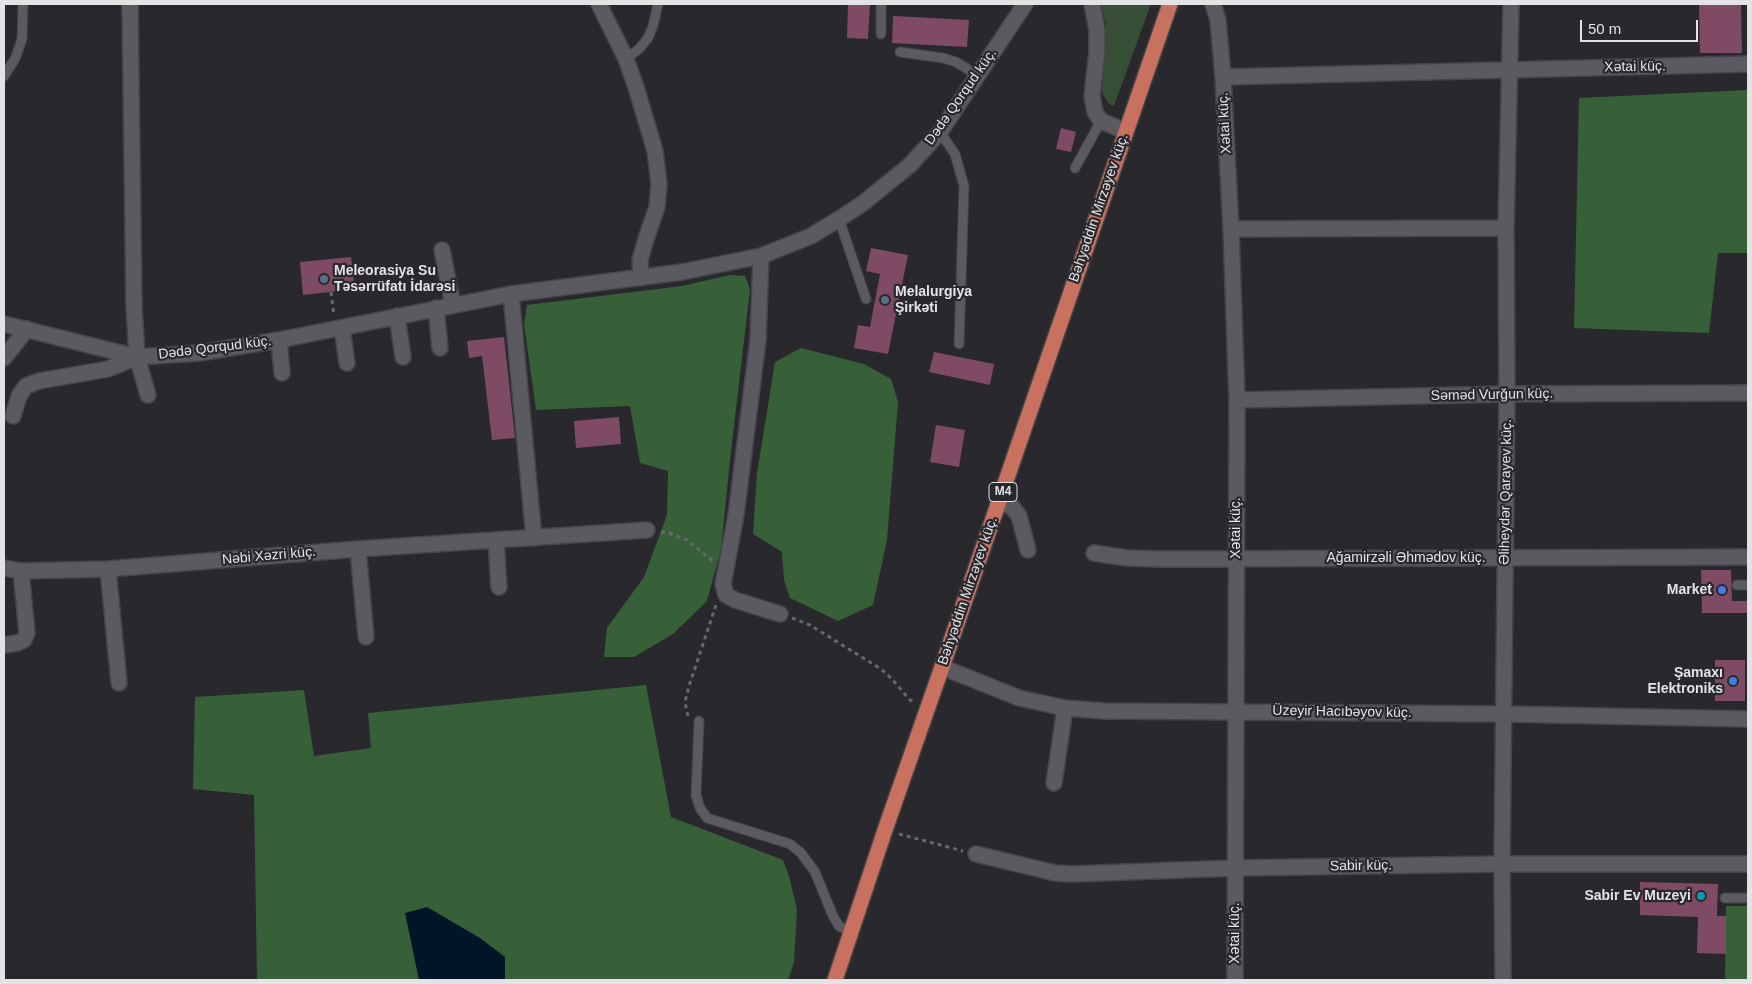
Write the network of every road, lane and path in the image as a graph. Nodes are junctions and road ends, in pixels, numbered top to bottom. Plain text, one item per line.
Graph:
1 (22, 4) edge
2 (130, 4) edge
3 (599, 4) edge
4 (658, 4) edge
5 (881, 4) edge
6 (1025, 4) edge
7 (1092, 4) edge
8 (1170, 4) edge
9 (1213, 4) edge
10 (1511, 4) edge
11 (881, 34) dead end
12 (900, 52) dead end
13 (626, 59) junction
14 (1748, 64) edge
15 (1510, 70) junction
16 (978, 75) junction
17 (4, 76) edge
18 (1222, 76) junction
19 (1101, 121) junction
20 (1125, 131) junction
21 (940, 132) junction
22 (1075, 168) dead end
23 (840, 219) junction
24 (1506, 228) junction
25 (1231, 229) junction
26 (442, 250) dead end
27 (761, 256) junction
28 (641, 278) junction
29 (330, 292) dead end
30 (511, 294) junction
31 (866, 300) dead end
32 (453, 305) junction
33 (436, 308) junction
34 (398, 316) junction
35 (4, 324) edge
36 (339, 328) junction
37 (27, 330) junction
38 (279, 340) junction
39 (959, 344) dead end
40 (440, 348) dead end
41 (138, 357) junction
42 (403, 357) dead end
43 (4, 358) edge
44 (347, 363) dead end
45 (282, 373) dead end
46 (1748, 393) edge
47 (1506, 394) junction
48 (148, 396) dead end
49 (1236, 400) junction
50 (13, 416) dead end
51 (1000, 500) junction
52 (647, 530) joint
53 (534, 538) junction
54 (496, 540) junction
55 (358, 549) junction
56 (1028, 550) dead end
57 (1094, 553) dead end
58 (1748, 557) edge
59 (1236, 558) junction
60 (1505, 558) junction
61 (4, 568) edge
62 (108, 569) junction
63 (21, 571) junction
64 (725, 571) junction
65 (1737, 585) dead end
66 (1748, 585) edge
67 (499, 587) dead end
68 (726, 595) junction
69 (780, 614) joint
70 (366, 637) dead end
71 (4, 645) edge
72 (942, 667) junction
73 (119, 684) dead end
74 (928, 707) junction
75 (1065, 708) junction
76 (1236, 711) junction
77 (1504, 714) junction
78 (1748, 719) edge
79 (699, 724) joint
80 (1054, 783) dead end
81 (885, 830) junction
82 (976, 854) joint
83 (1502, 864) junction
84 (1748, 864) edge
85 (1235, 868) junction
86 (1726, 898) dead end
87 (1748, 898) edge
88 (850, 932) junction
89 (835, 980) edge
90 (1235, 980) edge
91 (1503, 980) edge

1 - 17 lane
2 - 41 street
3 - 13 street
4 - 13 lane
5 - 11 lane
6 - 16 street, Dədə Qorqud küç.
7 - 19 street
8 - 20 highway, Bəhyəddin Mirzəyev küç. / M4
9 - 18 street, Xətai küç.
10 - 15 street, Əliheydər Qarayev küç.
12 - 16 lane
13 - 28 street
14 - 15 street, Xətai küç.
15 - 18 street, Xətai küç.
15 - 24 street, Əliheydər Qarayev küç.
16 - 21 street, Dədə Qorqud küç.
18 - 25 street, Xətai küç.
19 - 20 street
19 - 22 lane
20 - 51 highway, Bəhyəddin Mirzəyev küç. / M4
21 - 23 street, Dədə Qorqud küç.
21 - 39 lane
23 - 27 street, Dədə Qorqud küç.
23 - 31 lane
24 - 25 street
24 - 47 street, Əliheydər Qarayev küç.
25 - 49 street, Xətai küç.
26 - 32 street
27 - 28 street, Dədə Qorqud küç.
27 - 64 street
28 - 30 street, Dədə Qorqud küç.
29 - 36 path
30 - 32 street, Dədə Qorqud küç.
30 - 53 street
32 - 33 street, Dədə Qorqud küç.
33 - 34 street, Dədə Qorqud küç.
33 - 40 street
34 - 36 street, Dədə Qorqud küç.
34 - 42 street
35 - 37 street
36 - 38 street, Dədə Qorqud küç.
36 - 44 street
37 - 41 street
37 - 43 street
38 - 41 street, Dədə Qorqud küç.
38 - 45 street
41 - 48 street
41 - 50 street
46 - 47 street, Səməd Vurğun küç.
47 - 49 street, Səməd Vurğun küç.
47 - 60 street, Əliheydər Qarayev küç.
49 - 59 street, Xətai küç.
51 - 56 street
51 - 72 highway, Bəhyəddin Mirzəyev küç. / M4
52 - 53 street, Nəbi Xəzri küç.
52 - 64 path
53 - 54 street, Nəbi Xəzri küç.
54 - 55 street, Nəbi Xəzri küç.
54 - 67 street
55 - 62 street, Nəbi Xəzri küç.
55 - 70 street
57 - 59 street, Ağamirzəli Əhmədov küç.
58 - 60 street, Ağamirzəli Əhmədov küç.
59 - 60 street, Ağamirzəli Əhmədov küç.
59 - 76 street, Xətai küç.
60 - 77 street, Əliheydər Qarayev küç.
61 - 63 street, Nəbi Xəzri küç.
62 - 63 street, Nəbi Xəzri küç.
62 - 73 street
63 - 71 street
64 - 68 street
65 - 66 lane
68 - 69 street
68 - 79 path
69 - 74 path
72 - 74 highway, Bəhyəddin Mirzəyev küç. / M4
72 - 75 street, Üzeyir Hacıbəyov küç.
74 - 81 highway, Bəhyəddin Mirzəyev küç. / M4
75 - 76 street, Üzeyir Hacıbəyov küç.
75 - 80 street
76 - 77 street, Üzeyir Hacıbəyov küç.
76 - 85 street, Xətai küç.
77 - 78 street, Üzeyir Hacıbəyov küç.
77 - 83 street, Əliheydər Qarayev küç.
79 - 88 lane
81 - 82 path
81 - 88 highway, Bəhyəddin Mirzəyev küç. / M4
82 - 85 street, Sabir küç.
83 - 84 street, Sabir küç.
83 - 85 street, Sabir küç.
83 - 91 street, Əliheydər Qarayev küç.
85 - 90 street, Xətai küç.
86 - 87 lane
88 - 89 highway, Bəhyəddin Mirzəyev küç. / M4

